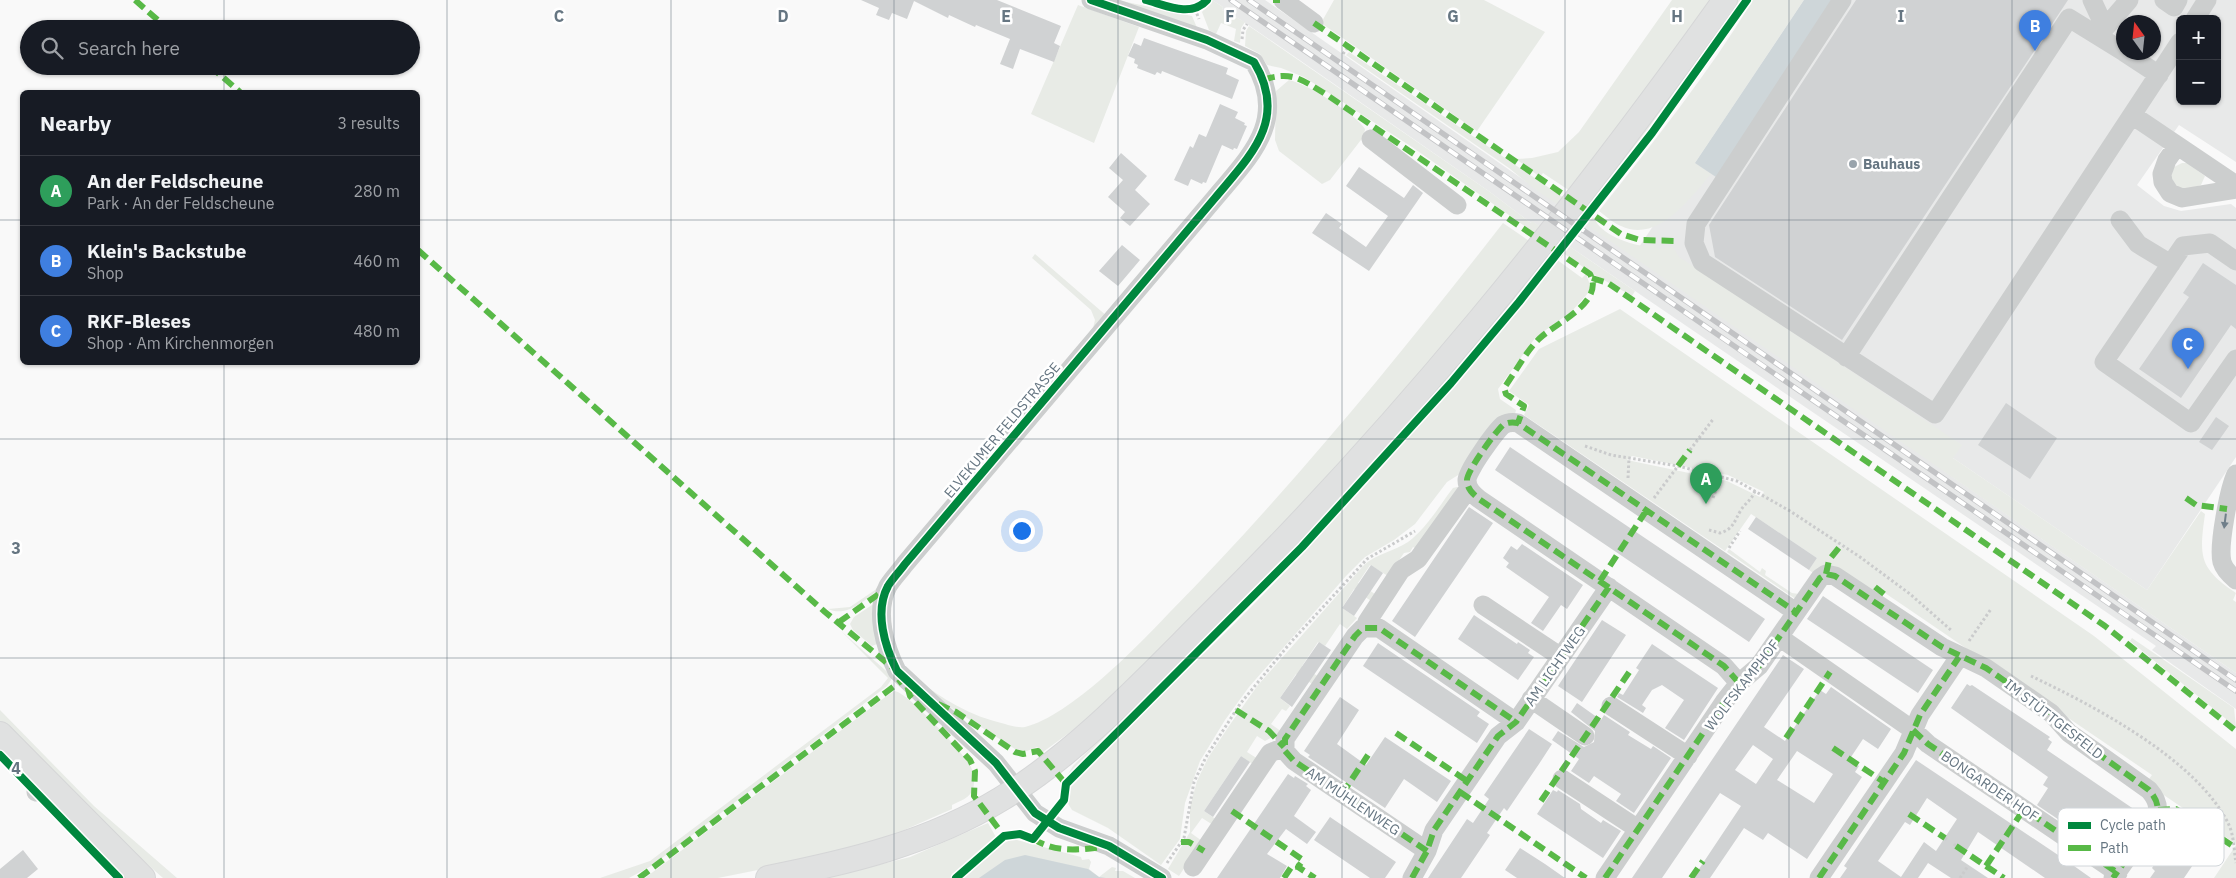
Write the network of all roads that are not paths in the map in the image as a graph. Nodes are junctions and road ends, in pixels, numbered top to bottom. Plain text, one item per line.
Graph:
1 (1091, 0) edge
2 (1283, 0) edge
3 (1725, 0) edge
4 (1842, 0) edge
5 (2092, 0) edge
6 (2129, 0) edge
7 (2164, 0) edge
8 (2178, 0) edge
9 (2208, 0) edge
10 (2198, 15) edge
11 (1314, 23) dead end
12 (2104, 33) junction
13 (2116, 44) edge
14 (2176, 48) edge
15 (2136, 60) edge
16 (2158, 75) junction
17 (2132, 115) junction
18 (1372, 139) dead end
19 (2170, 141) junction
20 (2236, 185) edge
21 (2236, 189) edge
22 (1456, 204) dead end
23 (2120, 220) dead end
24 (2236, 261) edge
25 (2171, 264) junction
26 (1846, 357) junction
27 (2236, 360) edge
28 (2236, 474) edge
29 (1469, 488) junction
30 (2236, 580) edge
31 (1609, 587) junction
32 (1483, 605) dead end
33 (1796, 612) junction
34 (1366, 627) junction
35 (1779, 637) junction
36 (1964, 650) junction
37 (1561, 657) junction
38 (1739, 683) junction
39 (1531, 699) junction
40 (1611, 706) dead end
41 (1516, 722) junction
42 (1913, 730) junction
43 (0, 734) edge
44 (1585, 736) dead end
45 (1284, 746) junction
46 (1688, 756) junction
47 (1562, 778) dead end
48 (1017, 789) junction
49 (2158, 808) edge
50 (1638, 829) junction
51 (2058, 835) edge
52 (1427, 851) junction
53 (2103, 866) edge
54 (1193, 867) dead end
55 (2116, 875) edge
56 (1161, 877) edge
57 (143, 878) edge
58 (768, 878) edge
59 (1412, 878) edge
60 (1605, 878) edge
61 (1819, 878) edge

1 - 48 street, ELVEKUMER FELDSTRASSE
2 - 11 street
3 - 48 main road
4 - 26 street
5 - 12 street
6 - 12 street
7 - 8 street
9 - 10 street
12 - 13 street
12 - 26 street
14 - 16 street
15 - 16 street
16 - 17 street
17 - 19 street
17 - 26 street
18 - 22 street
19 - 20 street
19 - 21 street
23 - 25 street
24 - 25 street
25 - 27 street
28 -> 30 street
29 - 31 street
29 - 33 street
29 - 34 street
31 - 37 street, AM LICHTWEG
31 - 38 street
32 - 37 street
33 - 35 street, WOLFSKAMPHOF
33 - 36 street, WOLFSKAMPHOF
34 - 41 street
34 - 45 street
35 - 38 street, WOLFSKAMPHOF
35 - 42 street
36 - 42 street
36 - 49 street, IM STÜTTGESFELD
37 - 39 street, AM LICHTWEG
38 - 46 street, WOLFSKAMPHOF
39 - 41 street, AM LICHTWEG
39 - 44 street
40 - 46 street
41 - 52 street, AM LICHTWEG
42 - 51 street, BONGARDER HOF
42 - 61 street
43 - 57 main road
45 - 52 street, AM MÜHLENWEG
45 - 54 street
46 - 50 street, WOLFSKAMPHOF
47 - 50 street
48 - 56 street, ELVEKUMER FELDSTRASSE
48 - 58 main road
50 - 60 street, WOLFSKAMPHOF
52 - 59 street, AM LICHTWEG
53 - 55 street, BONGARDER HOF

